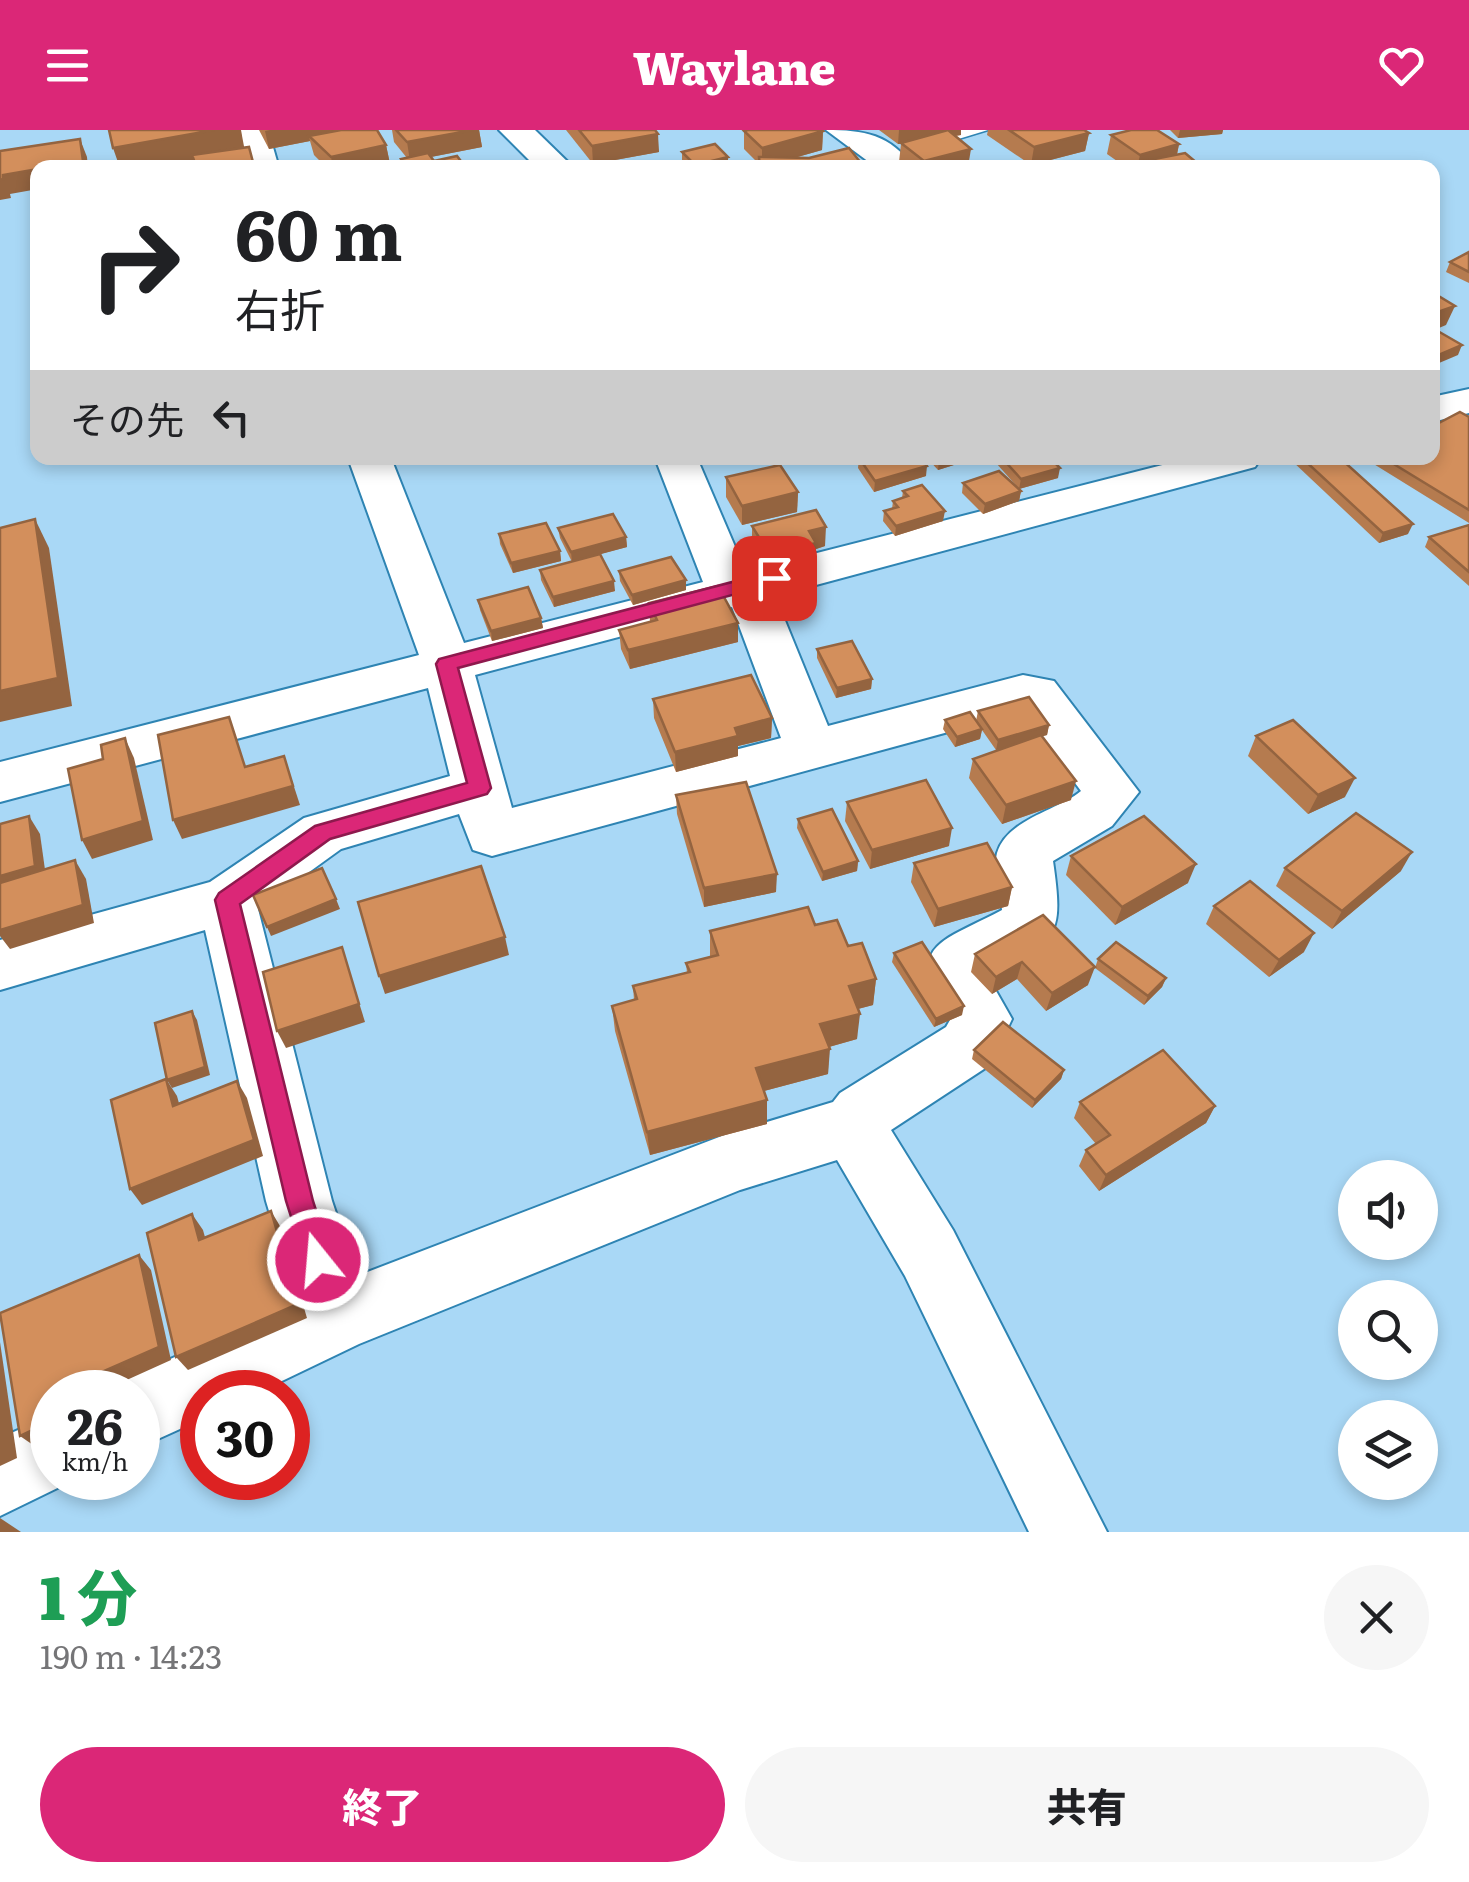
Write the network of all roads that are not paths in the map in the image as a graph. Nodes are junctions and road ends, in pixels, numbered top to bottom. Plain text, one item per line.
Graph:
1 (251, 130) edge
2 (516, 130) edge
3 (843, 130) edge
4 (980, 130) edge
5 (260, 160) edge
6 (548, 160) edge
7 (889, 160) edge
8 (894, 160) edge
9 (1469, 401) edge
10 (1440, 408) edge
11 (372, 465) edge
12 (679, 465) edge
13 (1192, 465) edge
14 (738, 587) junction
15 (447, 664) junction
16 (811, 749) junction
17 (0, 782) edge
18 (480, 788) junction
19 (227, 900) junction
20 (0, 965) edge
21 (853, 1127) junction
22 (336, 1319) junction
23 (160, 1402) edge
24 (30, 1463) edge
25 (0, 1478) edge
26 (1069, 1532) edge

1 - 5 street
2 - 6 street
3 - 7 street
4 - 8 lane
9 - 10 street
11 - 15 street
12 - 14 street
13 - 14 street
14 - 15 street
14 - 16 street
15 - 17 street
15 - 18 street
16 - 18 street
16 - 21 street
18 - 19 street
19 - 20 street
19 - 22 street
21 - 22 street
21 - 26 street
22 - 23 street
24 - 25 street

